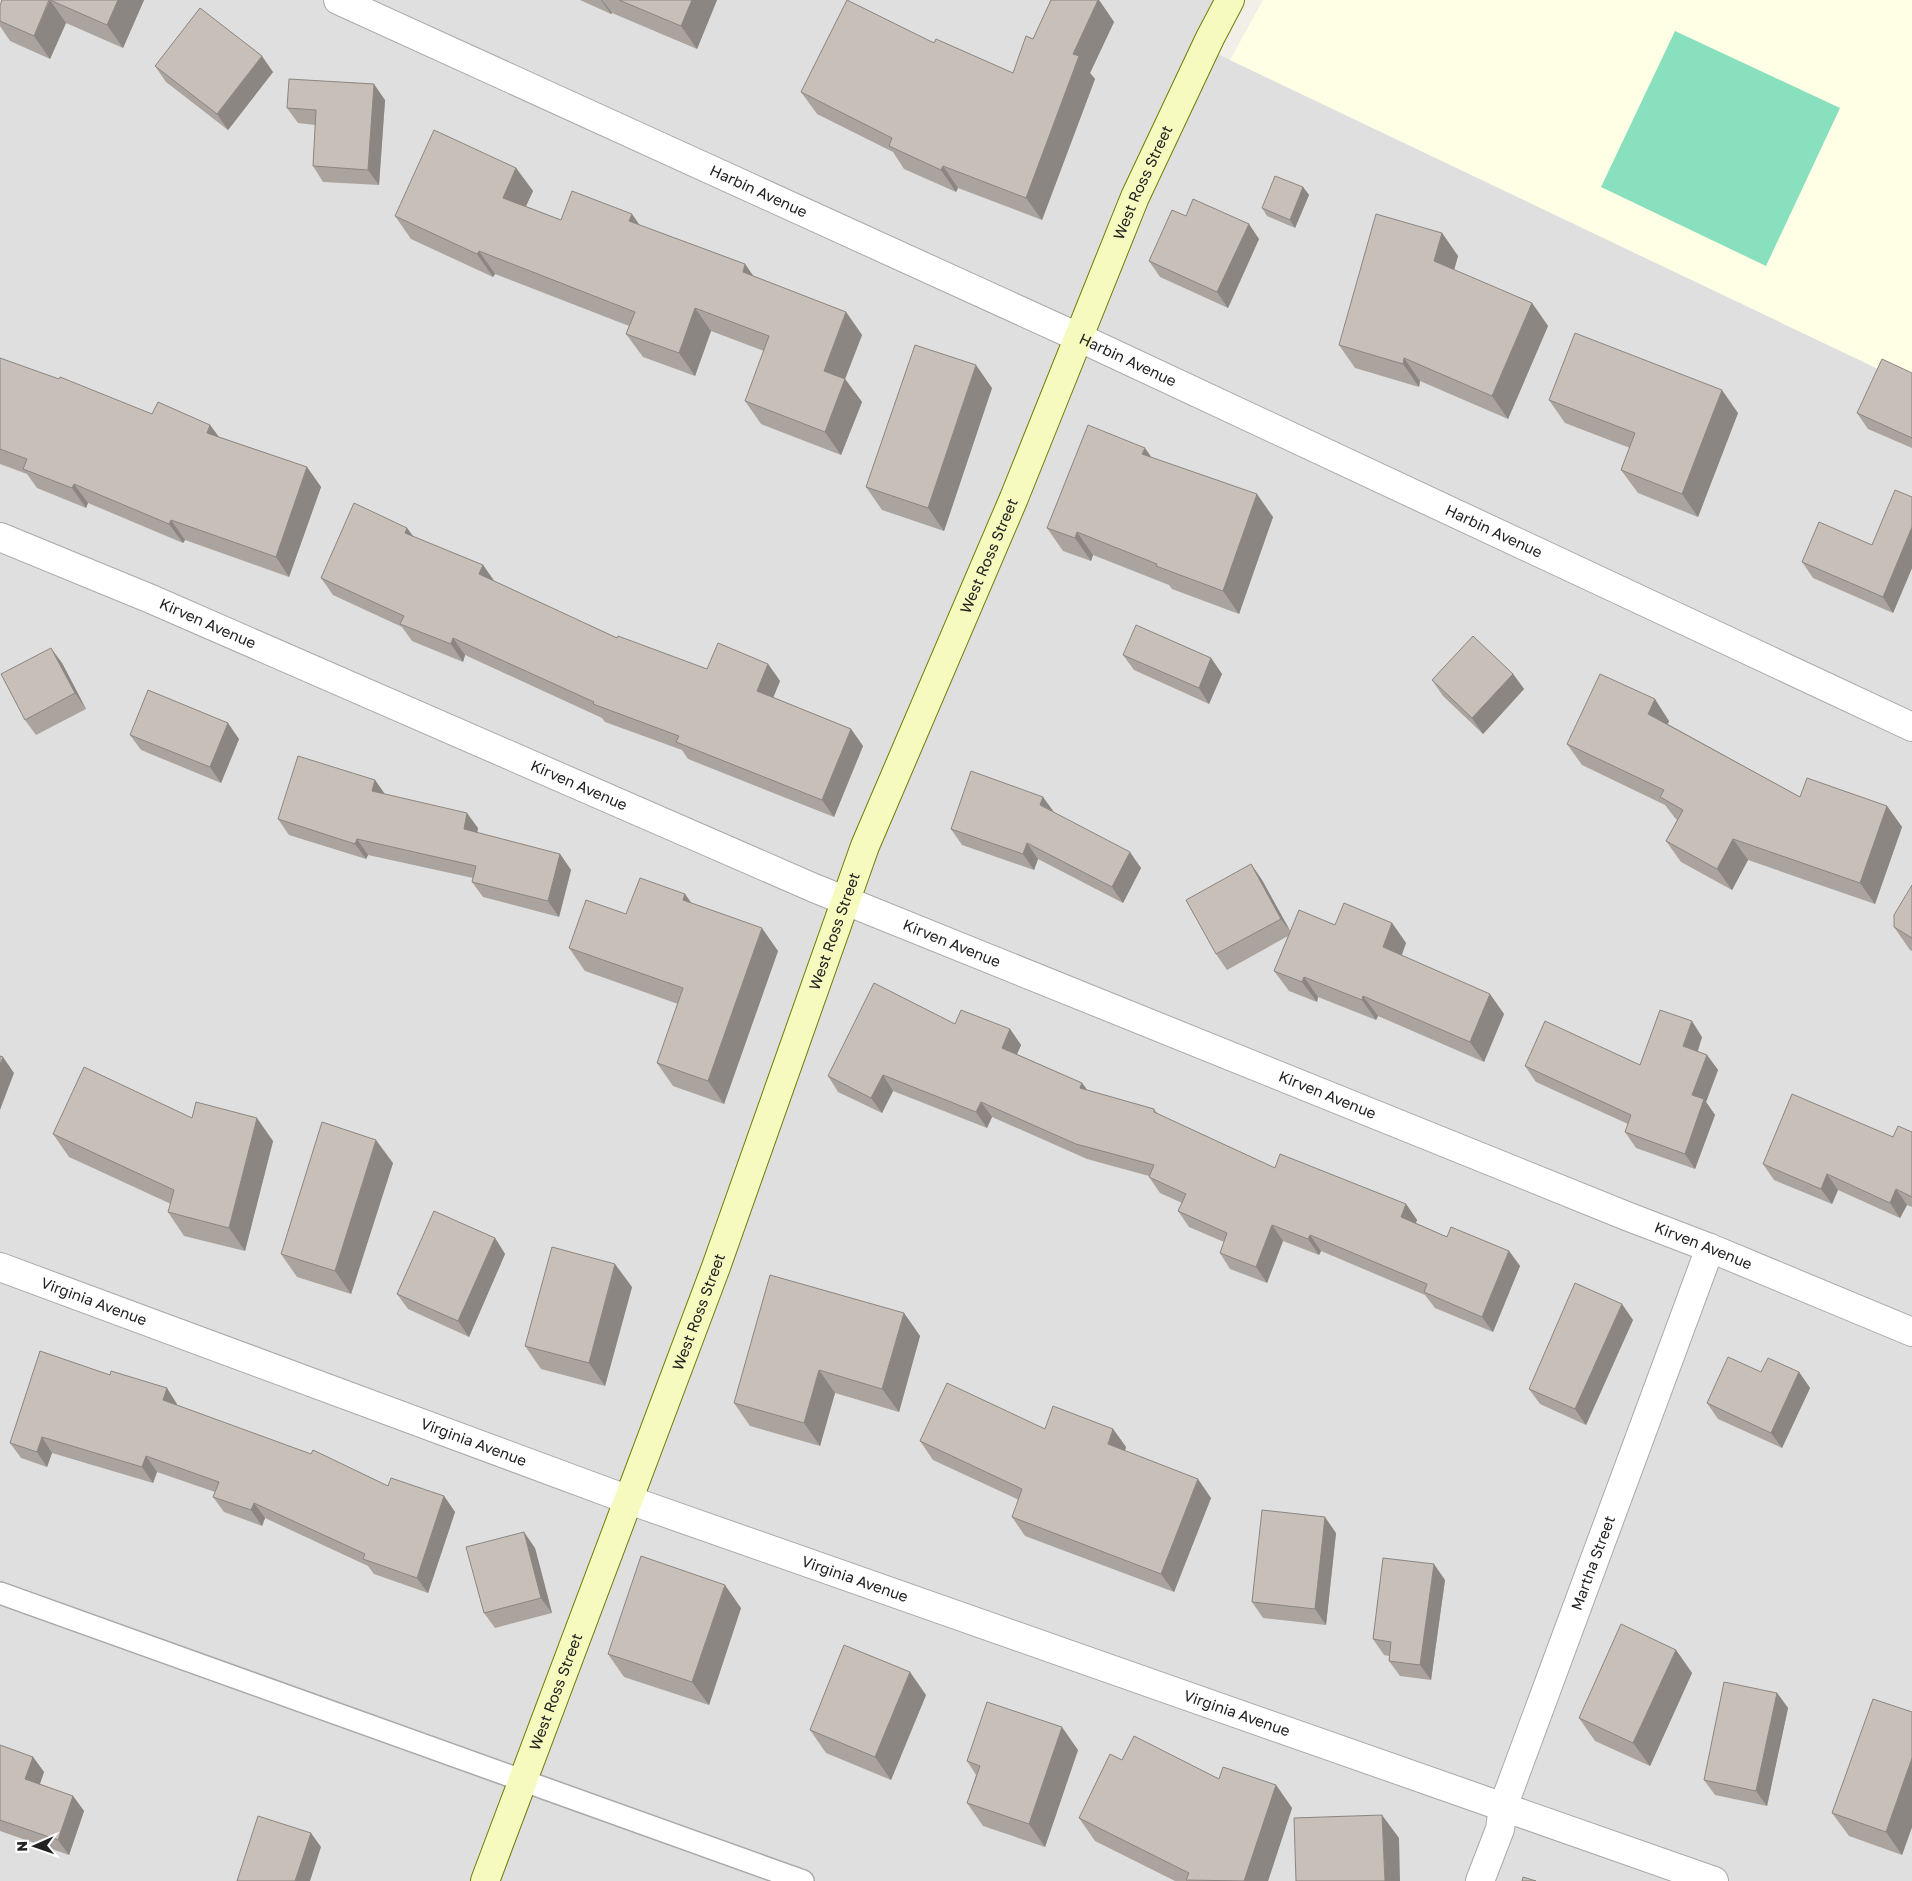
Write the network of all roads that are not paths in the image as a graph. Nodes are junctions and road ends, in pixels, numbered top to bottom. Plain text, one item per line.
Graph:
1 (338, 0) edge
2 (1230, 0) edge
3 (1078, 337) junction
4 (0, 537) edge
5 (1912, 727) edge
6 (845, 900) junction
7 (1710, 1248) junction
8 (0, 1267) edge
9 (1912, 1332) edge
10 (628, 1500) junction
11 (0, 1593) edge
12 (523, 1781) junction
13 (1503, 1807) junction
14 (485, 1881) edge
15 (803, 1881) edge
16 (1480, 1881) edge
17 (1714, 1881) edge

1 - 3 street, Harbin Avenue
2 - 3 street, West Ross Street
3 - 5 street, Harbin Avenue
3 - 6 street, West Ross Street
4 - 6 street, Kirven Avenue
6 - 7 street, Kirven Avenue
6 - 10 street, West Ross Street
7 - 9 street, Kirven Avenue
7 - 13 street, Martha Street
8 - 10 street, Virginia Avenue
10 - 12 street, West Ross Street
10 - 13 street, Virginia Avenue
11 - 12 lane
12 - 14 street, West Ross Street
12 - 15 lane
13 - 16 street, Martha Street
13 - 17 street, Virginia Avenue

